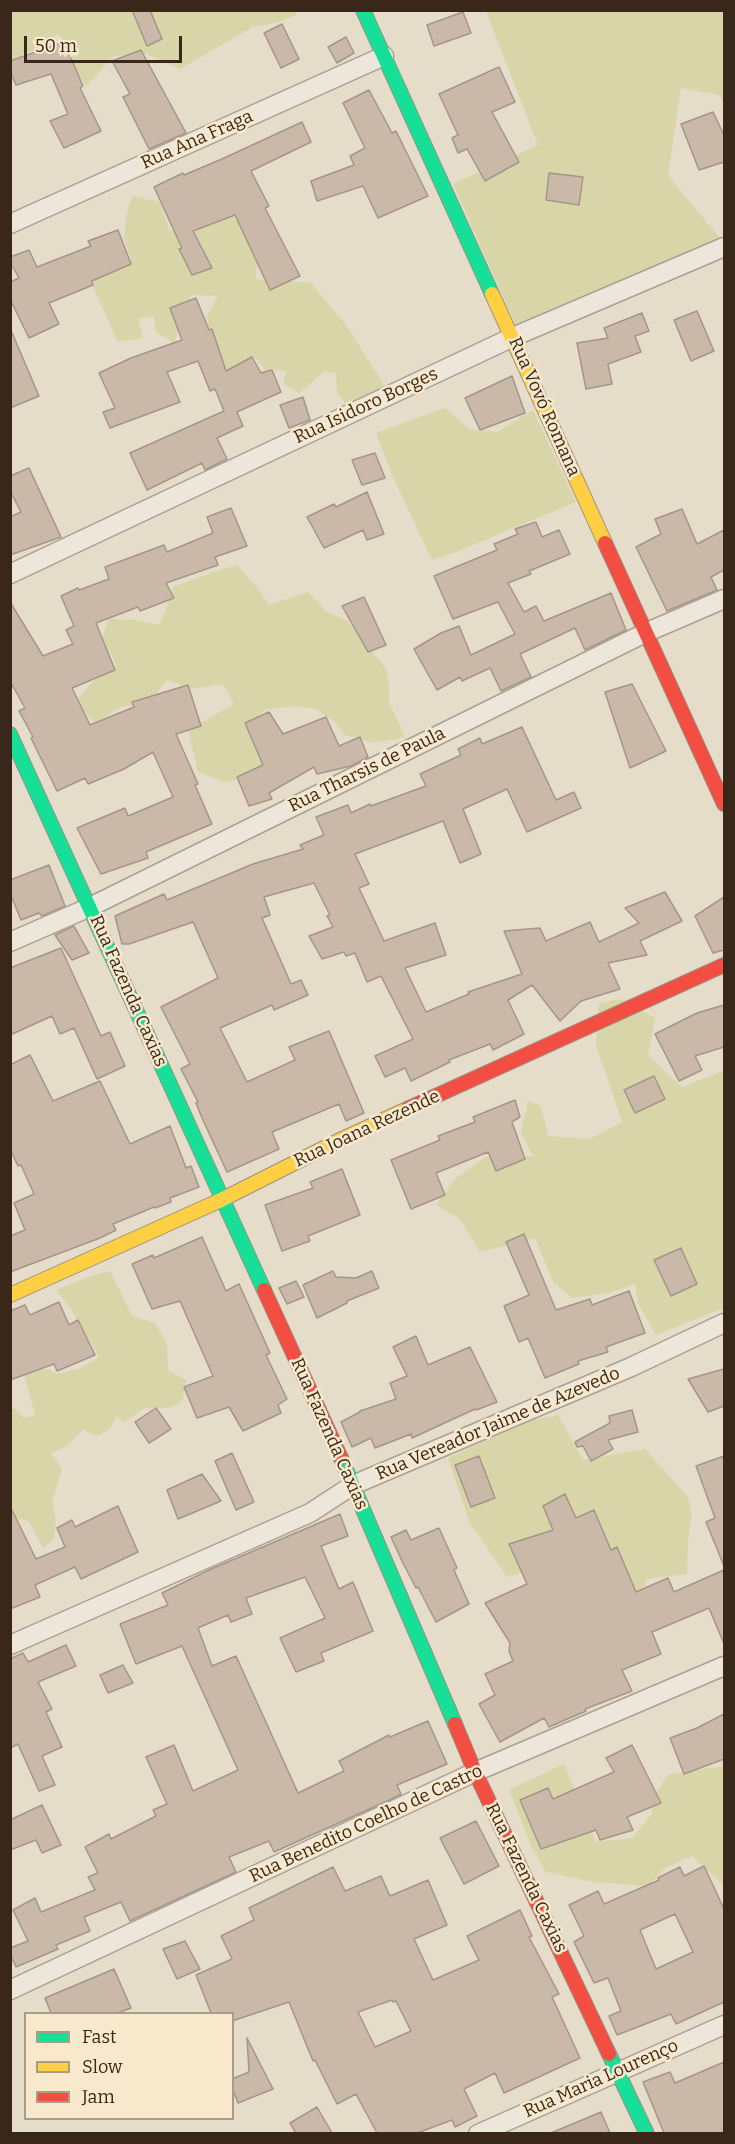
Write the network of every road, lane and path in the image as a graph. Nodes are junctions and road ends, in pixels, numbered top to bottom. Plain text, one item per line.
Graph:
1 (363, 10) edge
2 (384, 56) junction
3 (10, 224) edge
4 (724, 247) edge
5 (513, 337) junction
6 (10, 574) edge
7 (724, 599) edge
8 (645, 633) junction
9 (10, 734) edge
10 (724, 804) edge
11 (90, 907) junction
12 (10, 942) edge
13 (724, 965) edge
14 (222, 1200) junction
15 (10, 1295) edge
16 (724, 1323) edge
17 (353, 1485) junction
18 (10, 1645) edge
19 (724, 1666) edge
20 (475, 1772) junction
21 (10, 1990) edge
22 (724, 2025) edge
23 (618, 2071) junction
24 (478, 2133) edge
25 (647, 2133) edge

1 - 2 street, Rua Vovó Romana
2 - 3 street, Rua Ana Fraga
2 - 5 street, Rua Vovó Romana
4 - 5 street, Rua Isidoro Borges
5 - 6 street, Rua Isidoro Borges
5 - 8 street, Rua Vovó Romana
7 - 8 street, Rua Tharsis de Paula
8 - 10 street, Rua Vovó Romana
8 - 11 street, Rua Tharsis de Paula
9 - 11 street, Rua Fazenda Caxias
11 - 12 street, Rua Tharsis de Paula
11 - 14 street, Rua Fazenda Caxias
13 - 14 street, Rua Joana Rezende
14 - 15 street, Rua Joana Rezende
14 - 17 street, Rua Fazenda Caxias
16 - 17 street, Rua Vereador Jaime de Azevedo
17 - 18 street, Rua Vereador Jaime de Azevedo
17 - 20 street, Rua Fazenda Caxias
19 - 20 street, Rua Benedito Coelho de Castro
20 - 21 street, Rua Benedito Coelho de Castro
20 - 23 street, Rua Fazenda Caxias
22 - 23 street, Rua Maria Lourenço
23 - 24 street, Rua Maria Lourenço
23 - 25 street, Rua Fazenda Caxias

